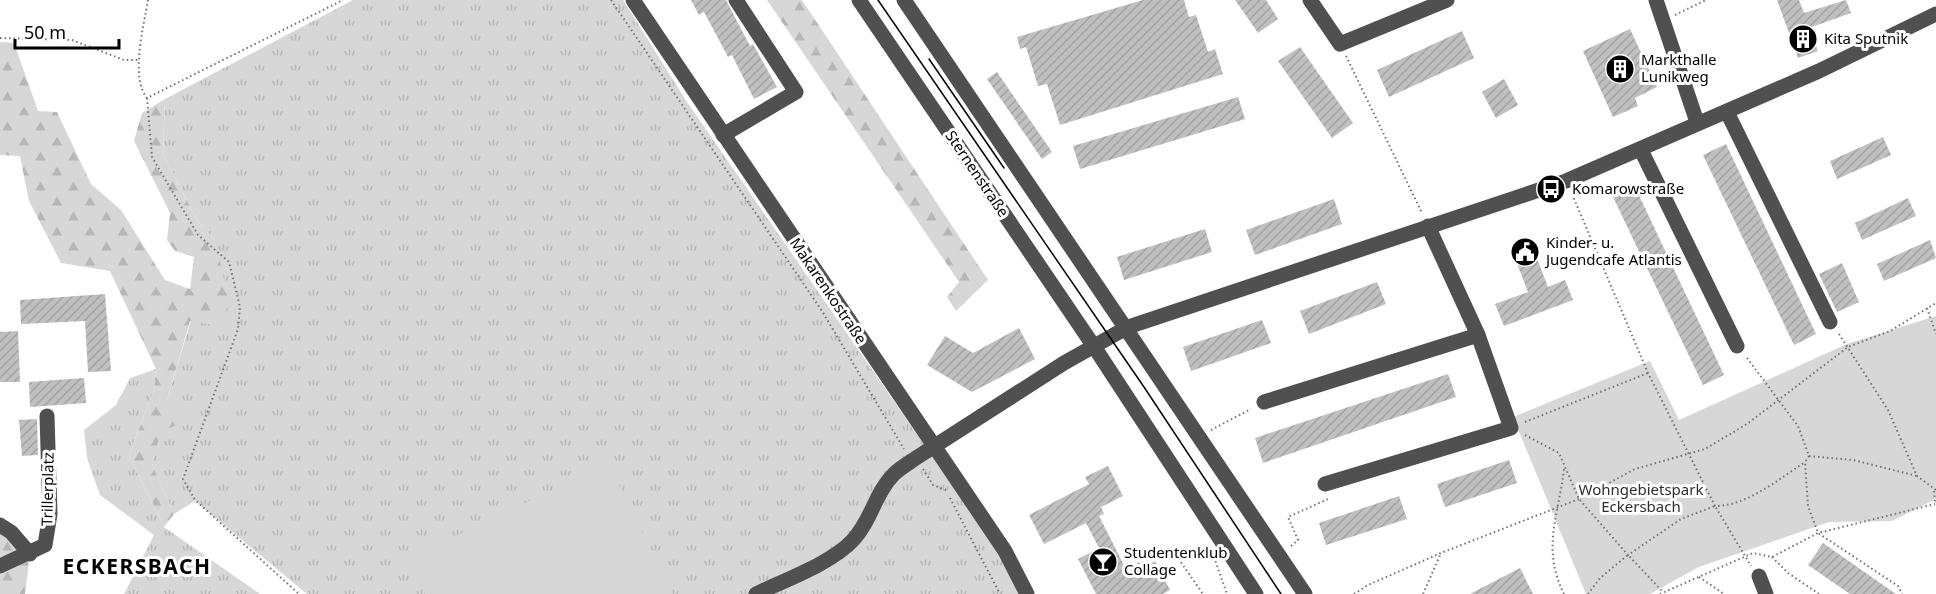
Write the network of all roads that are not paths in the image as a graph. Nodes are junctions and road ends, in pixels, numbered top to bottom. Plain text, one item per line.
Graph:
1 (633, 0) edge
2 (736, 0) edge
3 (859, 0) edge
4 (904, 0) edge
5 (1310, 0) edge
6 (1447, 0) edge
7 (1656, 0) edge
8 (1936, 14) edge
9 (1727, 112) junction
10 (1697, 122) junction
11 (723, 135) junction
12 (1641, 150) junction
13 (1428, 226) junction
14 (1830, 322) road end
15 (1128, 327) junction
16 (1478, 335) junction
17 (1737, 346) road end
18 (1095, 348) junction
19 (1264, 402) road end
20 (47, 416) dead end
21 (932, 447) junction
22 (1325, 484) road end
23 (0, 525) edge
24 (30, 554) junction
25 (0, 567) edge
26 (1759, 576) road end
27 (756, 594) edge
28 (1028, 594) edge
29 (1256, 594) edge
30 (1305, 594) edge
31 (1766, 594) edge

1 - 11 street, Makarenkostraße
2 - 11 street
3 - 18 street, Sternenstraße
4 - 15 street
5 - 6 street
7 - 10 street
8 - 9 street
9 - 10 street
9 - 14 street
10 - 12 street
11 - 21 street, Makarenkostraße
12 - 13 street
12 - 17 street
13 - 15 street
13 - 16 street
15 - 18 street
15 - 30 street
16 - 19 street
16 - 22 street
18 - 21 street
18 - 29 street, Sternenstraße
20 - 24 street, Trillerplatz
21 - 27 street
21 - 28 street, Makarenkostraße
23 - 24 street
24 - 25 street, Trillerplatz
26 - 31 street

